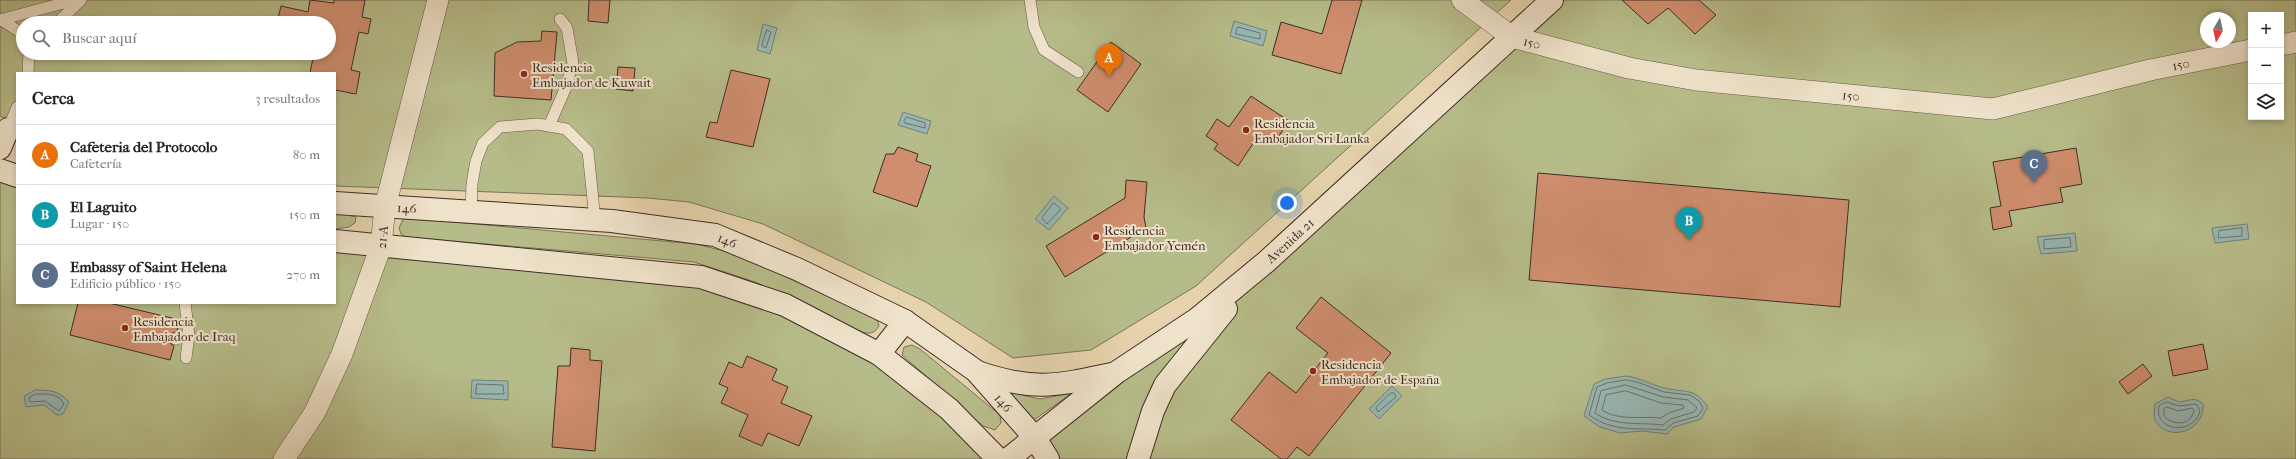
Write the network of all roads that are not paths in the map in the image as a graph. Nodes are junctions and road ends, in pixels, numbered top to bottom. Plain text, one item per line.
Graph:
1 (75, 0) edge
2 (81, 0) edge
3 (438, 0) edge
4 (1030, 0) edge
5 (1462, 0) edge
6 (1552, 0) edge
7 (19, 16) edge
8 (64, 16) edge
9 (16, 17) edge
10 (560, 19) dead end
11 (2, 21) edge
12 (16, 30) edge
13 (1512, 37) junction
14 (2296, 42) edge
15 (2284, 44) edge
16 (2248, 51) edge
17 (29, 60) edge
18 (28, 72) edge
19 (1078, 72) dead end
20 (16, 109) edge
21 (549, 126) junction
22 (6, 134) edge
23 (0, 170) edge
24 (16, 176) edge
25 (336, 203) edge
26 (385, 207) junction
27 (471, 212) junction
28 (595, 220) junction
29 (336, 242) edge
30 (382, 246) junction
31 (1266, 262) junction
32 (185, 304) edge
33 (193, 304) edge
34 (905, 321) junction
35 (188, 325) junction
36 (189, 336) junction
37 (175, 338) dead end
38 (879, 354) junction
39 (186, 358) dead end
40 (976, 372) junction
41 (1117, 372) junction
42 (1035, 438) junction
43 (284, 459) edge
44 (998, 459) edge
45 (1008, 459) edge
46 (1048, 459) edge
47 (1138, 459) edge

1 - 7 lane
2 - 8 lane
3 - 26 street, 21-A
4 - 19 lane
5 - 13 street, 150
6 - 13 main road, Avenida 21
9 - 11 lane
10 - 21 lane
11 - 12 lane
13 - 16 street, 150
13 - 31 main road, Avenida 21
14 - 15 street
17 - 18 lane
20 - 22 lane
21 - 27 lane
21 - 28 lane
23 - 24 main road
25 - 26 main road, 146
26 - 27 main road, 146
26 - 30 street, 21-A
27 - 28 main road, 146
28 - 34 main road, 146
29 - 30 main road
30 - 38 main road
30 - 43 street, 21-A
31 - 41 main road, Avenida 21
31 - 47 main road
32 - 35 lane
33 - 35 lane
34 - 38 main road
34 - 40 main road, 146
35 - 36 lane
36 - 37 lane
36 - 39 lane
38 - 44 main road
40 - 41 main road
40 - 42 main road, 146
41 - 42 main road, Avenida 21
42 - 45 main road, Avenida 21
42 - 46 main road, 146

